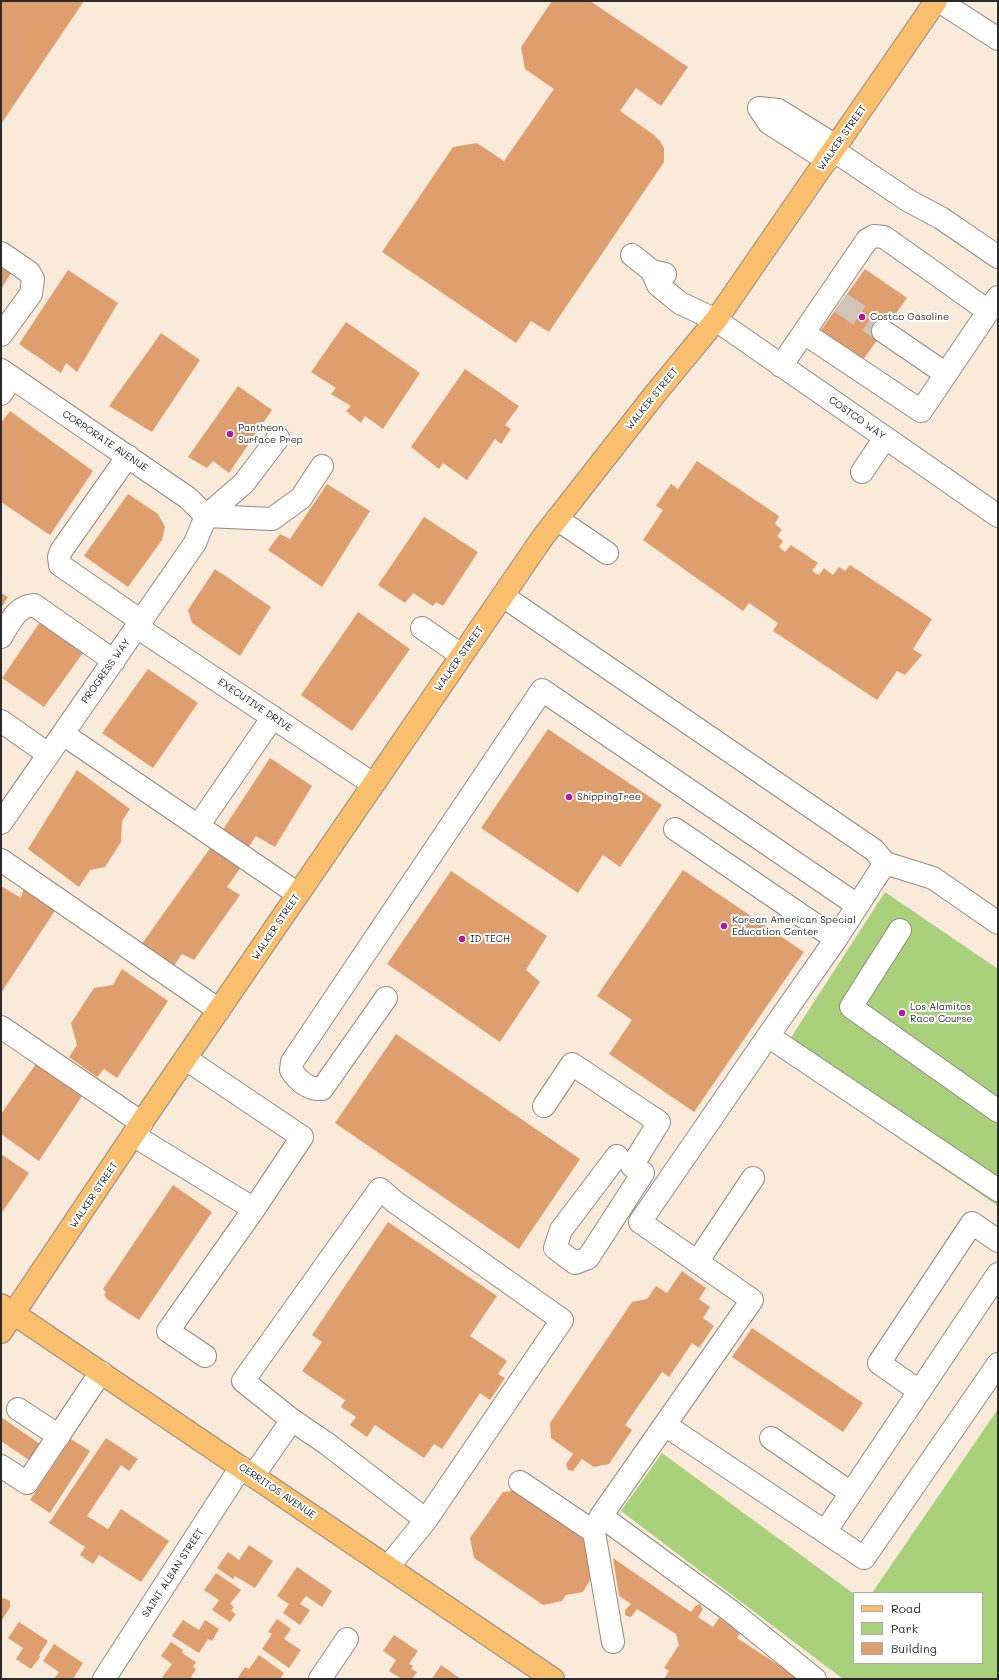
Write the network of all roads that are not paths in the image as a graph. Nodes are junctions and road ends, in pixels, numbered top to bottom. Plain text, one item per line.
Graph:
1 (936, 1) edge
2 (939, 1) edge
3 (962, 1) edge
4 (998, 25) edge
5 (998, 39) edge
6 (832, 152) junction
7 (1, 253) edge
8 (632, 255) dead end
9 (998, 257) edge
10 (993, 304) edge
11 (716, 320) junction
12 (883, 331) tunnel mouth
13 (804, 333) junction
14 (1, 335) edge
15 (781, 366) junction
16 (946, 374) junction
17 (5, 380) edge
18 (278, 438) dead end
19 (885, 438) junction
20 (128, 456) junction
21 (322, 466) dead end
22 (862, 472) dead end
23 (206, 516) junction
24 (998, 516) edge
25 (557, 519) junction
26 (606, 553) dead end
27 (503, 596) junction
28 (139, 624) junction
29 (422, 628) dead end
30 (1, 636) edge
31 (461, 656) junction
32 (114, 661) junction
33 (273, 718) junction
34 (1, 721) edge
35 (63, 734) junction
36 (48, 754) junction
37 (373, 784) junction
38 (1, 823) edge
39 (198, 826) junction
40 (675, 829) dead end
41 (1, 860) edge
42 (885, 863) junction
43 (298, 894) junction
44 (857, 905) junction
45 (998, 923) edge
46 (900, 930) dead end
47 (836, 939) junction
48 (386, 998) dead end
49 (219, 1010) junction
50 (1, 1027) edge
51 (768, 1036) junction
52 (186, 1059) junction
53 (544, 1106) dead end
54 (998, 1110) edge
55 (137, 1129) junction
56 (630, 1165) dead end
57 (753, 1178) dead end
58 (998, 1190) edge
59 (254, 1209) junction
60 (998, 1241) edge
61 (697, 1262) junction
62 (998, 1274) edge
63 (7, 1309) edge
64 (1, 1332) edge
65 (205, 1356) dead end
66 (998, 1364) edge
67 (101, 1372) junction
68 (919, 1391) junction
69 (18, 1409) dead end
70 (292, 1420) junction
71 (665, 1425) junction
72 (59, 1436) junction
73 (771, 1438) dead end
74 (1, 1466) edge
75 (247, 1471) junction
76 (520, 1482) dead end
77 (851, 1493) junction
78 (426, 1520) junction
79 (598, 1524) junction
80 (825, 1532) junction
81 (388, 1567) junction
82 (347, 1639) dead end
83 (613, 1642) dead end
84 (104, 1679) edge
85 (320, 1679) edge
86 (553, 1679) edge
87 (816, 1679) edge

1 - 6 main road, WALKER STREET
2 - 5 street
3 - 4 street
6 - 9 street
6 - 11 main road, WALKER STREET
7 - 14 street
8 - 11 street, COSTCO WAY
10 - 13 street
10 - 16 street
11 - 15 street, COSTCO WAY
11 - 25 main road, WALKER STREET
12 - 16 street
13 - 15 street
13 - 16 street
15 - 19 street, COSTCO WAY
17 - 20 street, CORPORATE AVENUE
18 - 23 street
19 - 22 street
19 - 24 street, COSTCO WAY
20 - 23 street, CORPORATE AVENUE
20 - 28 street, EXECUTIVE DRIVE
21 - 23 street
23 - 28 street, PROGRESS WAY
25 - 26 street
25 - 27 main road, WALKER STREET
27 - 31 main road, WALKER STREET
27 - 42 street
28 - 32 street, PROGRESS WAY
28 - 33 street, EXECUTIVE DRIVE
29 - 31 street
30 - 32 street
31 - 37 main road, WALKER STREET
32 - 35 street, PROGRESS WAY
33 - 37 street, EXECUTIVE DRIVE
33 - 39 street
34 - 36 street
35 - 36 street, PROGRESS WAY
35 - 39 street
36 - 38 street, PROGRESS WAY
37 - 43 main road, WALKER STREET
39 - 43 street
40 - 47 street
41 - 49 street
42 - 44 street
42 - 45 street
43 - 49 main road, WALKER STREET
44 - 47 street
44 - 48 street
46 - 54 street
47 - 51 street
49 - 52 main road, WALKER STREET
50 - 55 street
51 - 58 street
51 - 61 street
52 - 55 main road, WALKER STREET
52 - 59 street
53 - 56 street
55 - 59 street
55 - 63 main road, WALKER STREET
57 - 61 street
59 - 65 street
60 - 68 street
61 - 71 street
62 - 68 street
63 - 64 main road, WALKER STREET
63 - 67 main road, CERRITOS AVENUE
66 - 80 street
67 - 72 street
67 - 75 main road, CERRITOS AVENUE
68 - 77 street
69 - 72 street
70 - 75 street, SAINT ALBAN STREET
70 - 78 street
70 - 78 street
71 - 79 street
71 - 80 street
72 - 74 street
73 - 77 street
75 - 81 main road, CERRITOS AVENUE
75 - 84 street, SAINT ALBAN STREET
76 - 79 street
77 - 80 street
78 - 81 street
79 - 83 street
79 - 87 street
81 - 86 main road, CERRITOS AVENUE
82 - 85 street

